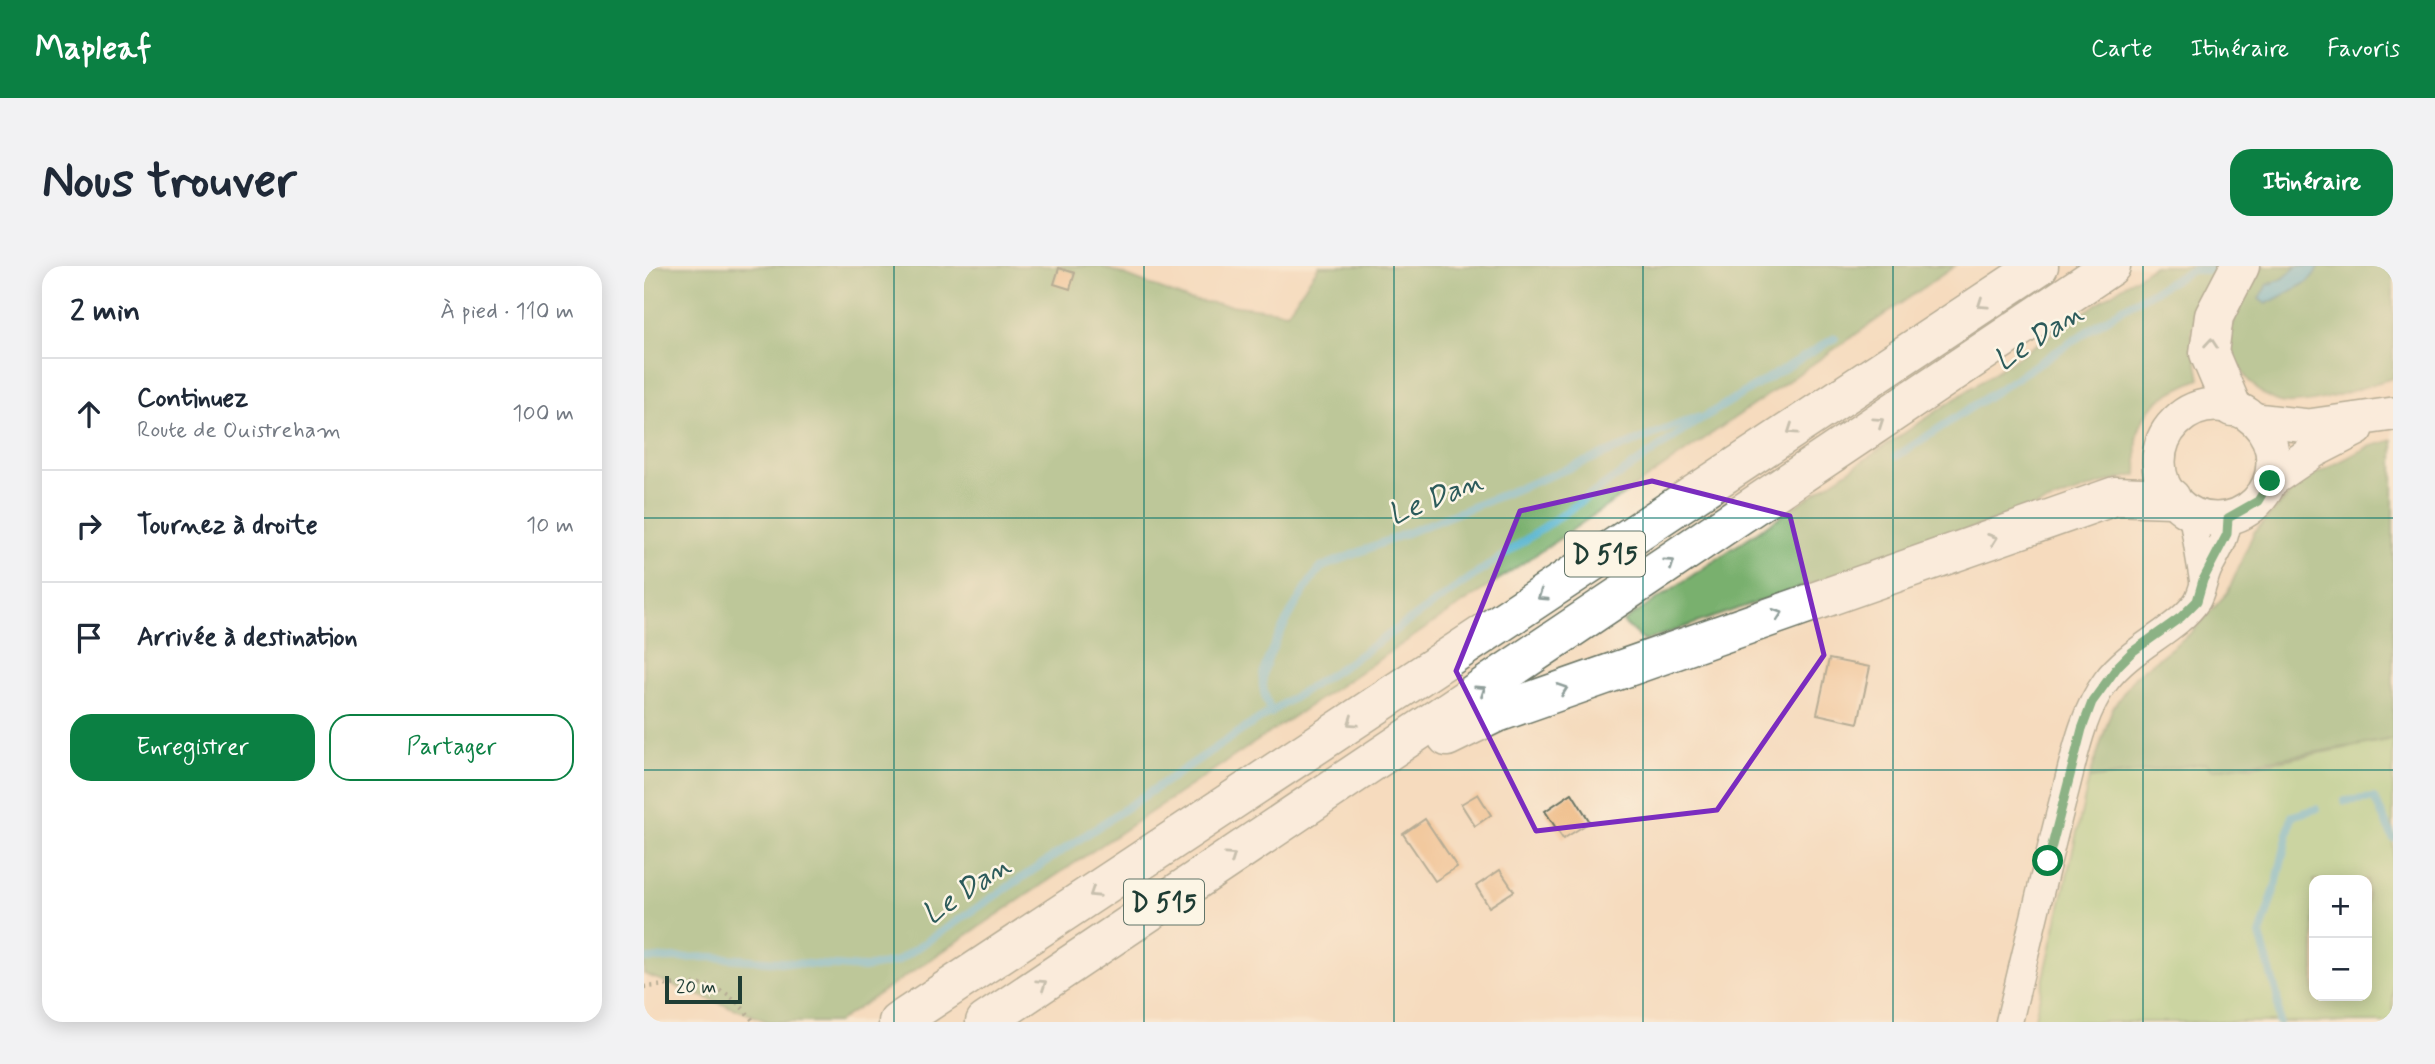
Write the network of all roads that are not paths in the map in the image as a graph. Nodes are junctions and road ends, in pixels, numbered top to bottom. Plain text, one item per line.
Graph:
1 (2039, 266) edge
2 (2111, 266) edge
3 (2240, 266) edge
4 (2244, 414) junction
5 (2386, 416) edge
6 (2270, 481) junction
7 (2182, 506) junction
8 (2228, 518) junction
9 (2203, 580) junction
10 (1343, 783) junction
11 (898, 1022) edge
12 (985, 1022) edge
13 (2009, 1022) edge

1 -> 11 highway, D 515
10 -> 2 highway, D 515
4 -> 3 highway
4 - 5 street
4 - 6 street
4 - 7 street
5 - 6 street
6 - 8 street
7 - 8 street
7 - 9 street
10 -> 7 highway
8 - 9 street
9 - 13 street
12 -> 10 highway, D 515

